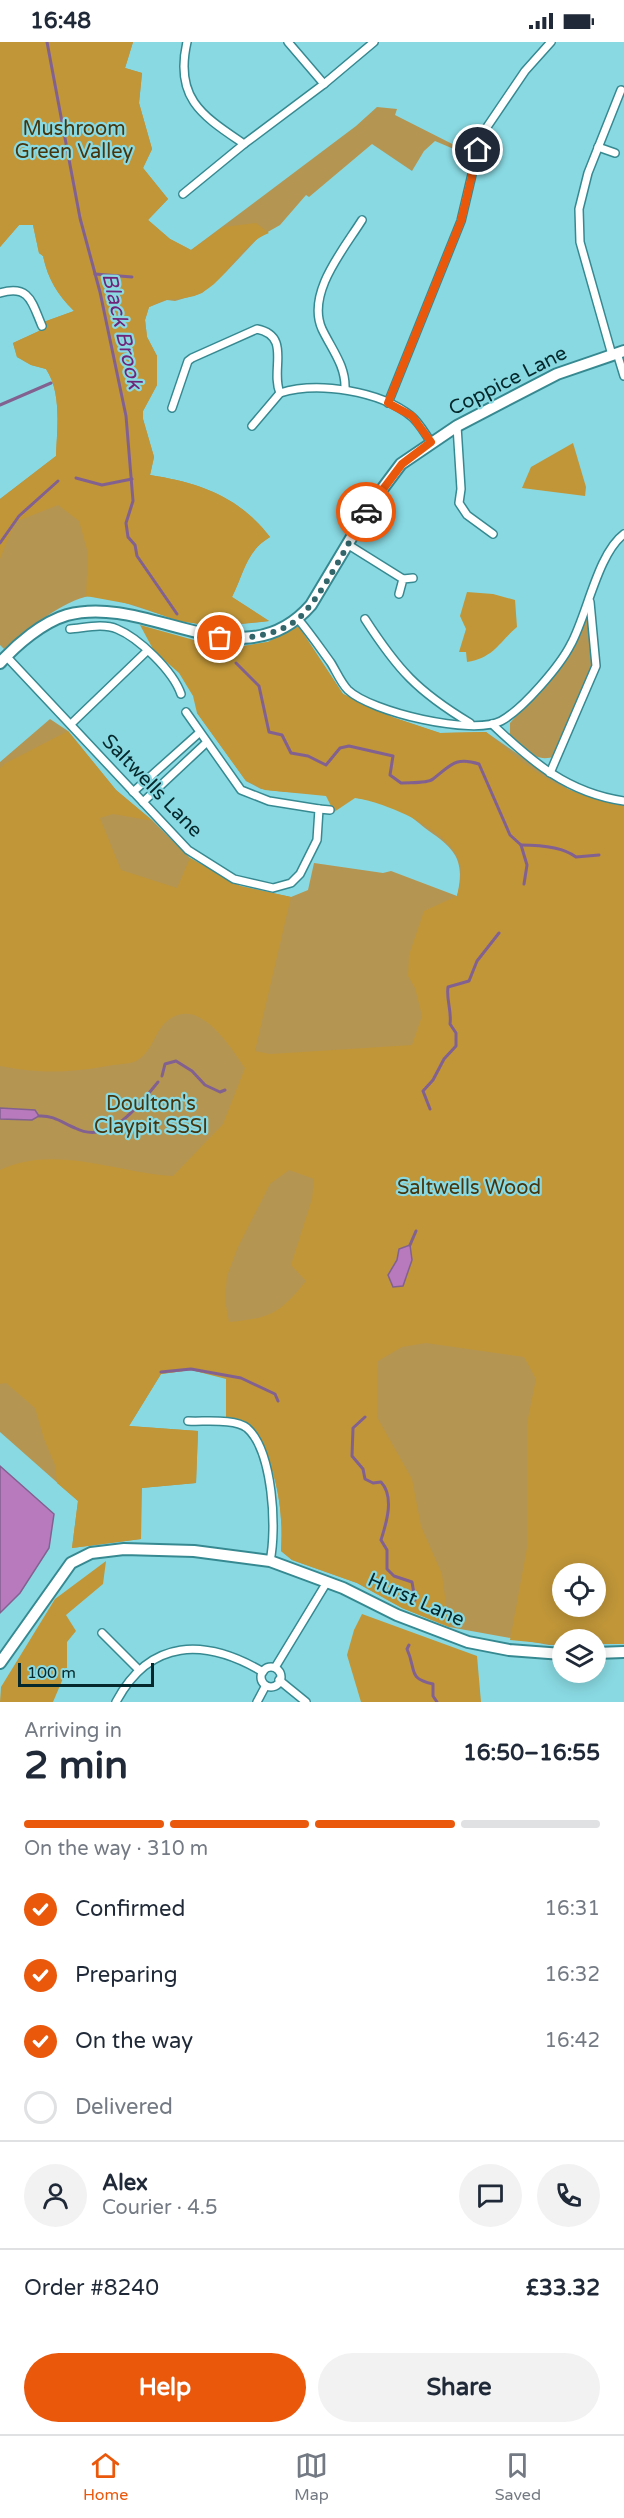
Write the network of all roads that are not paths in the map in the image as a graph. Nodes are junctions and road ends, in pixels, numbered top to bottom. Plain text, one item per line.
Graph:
1 (187, 42) edge
2 (288, 42) edge
3 (374, 42) edge
4 (551, 42) edge
5 (324, 84) junction
6 (621, 90) dead end
7 (244, 144) junction
8 (598, 147) junction
9 (615, 153) dead end
10 (183, 194) dead end
11 (362, 220) dead end
12 (0, 293) edge
13 (42, 326) dead end
14 (618, 353) edge
15 (624, 376) edge
16 (345, 389) junction
17 (280, 393) junction
18 (388, 403) junction
19 (172, 408) dead end
20 (252, 426) dead end
21 (457, 426) junction
22 (431, 442) junction
23 (494, 534) dead end
24 (624, 534) edge
25 (347, 544) junction
26 (413, 578) dead end
27 (404, 579) junction
28 (399, 594) dead end
29 (590, 599) junction
30 (298, 619) junction
31 (365, 619) dead end
32 (70, 629) dead end
33 (147, 651) junction
34 (3, 660) edge
35 (181, 694) dead end
36 (186, 712) dead end
37 (71, 724) junction
38 (472, 724) junction
39 (492, 724) junction
40 (199, 733) junction
41 (206, 743) junction
42 (550, 773) junction
43 (133, 792) junction
44 (624, 801) edge
45 (143, 802) junction
46 (319, 809) junction
47 (330, 810) dead end
48 (188, 1421) dead end
49 (270, 1561) junction
50 (327, 1582) junction
51 (102, 1633) dead end
52 (624, 1652) edge
53 (552, 1653) edge
54 (606, 1653) edge
55 (0, 1663) edge
56 (276, 1666) junction
57 (138, 1669) junction
58 (263, 1672) junction
59 (279, 1680) junction
60 (265, 1687) junction
61 (116, 1702) edge
62 (257, 1702) edge
63 (306, 1702) edge

1 - 7 street
2 - 5 street
3 - 5 street
4 - 18 street
5 - 7 street
6 - 8 street
7 - 10 street
8 - 9 street
8 - 14 street
11 - 16 street
12 - 13 street
14 - 15 street
14 - 21 street, Coppice Lane
16 - 17 street
16 - 18 street
17 - 19 street
17 - 20 street
18 - 22 street
21 - 22 street, Coppice Lane
21 - 23 street
22 - 25 street, Coppice Lane
24 - 29 street
25 - 27 street
25 - 30 street, Coppice Lane
26 - 27 street
27 - 28 street
29 - 39 street
29 - 42 street
30 - 34 street, Coppice Lane
30 - 38 street
31 - 38 street
32 - 33 street
33 - 35 street
33 - 37 street
34 - 37 street, Saltwells Lane
36 - 40 street
37 - 43 street, Saltwells Lane
38 - 39 street
39 - 42 street
40 - 41 street
40 - 43 street
41 - 45 street
41 - 46 street
42 - 44 street
43 - 45 street, Saltwells Lane
45 - 46 street, Saltwells Lane
46 - 47 street
48 - 49 street
49 - 50 street, Hurst Lane
49 - 55 street, Hurst Lane
50 - 53 street, Hurst Lane
50 - 56 street
51 - 57 street
52 - 54 street
56 - 58 street
56 - 59 street
57 - 58 street
57 - 61 street
58 - 60 street
59 - 60 street
59 - 63 street
60 - 62 street

